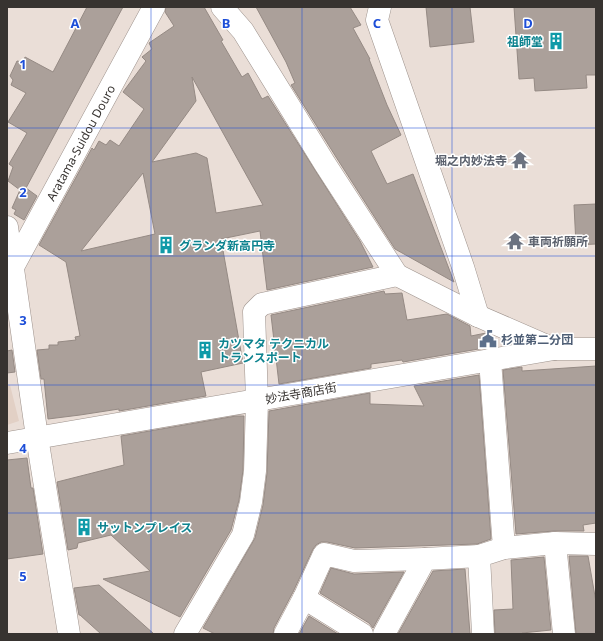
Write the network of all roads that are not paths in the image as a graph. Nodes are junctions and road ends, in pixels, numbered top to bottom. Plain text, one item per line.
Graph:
1 (154, 7) edge
2 (222, 7) edge
3 (380, 7) edge
4 (7, 227) edge
5 (10, 274) edge
6 (397, 275) junction
7 (478, 316) junction
8 (554, 349) junction
9 (596, 349) edge
10 (490, 360) junction
11 (258, 401) junction
12 (37, 437) junction
13 (7, 443) edge
14 (555, 543) junction
15 (596, 544) edge
16 (504, 548) junction
17 (479, 556) junction
18 (425, 559) junction
19 (304, 598) junction
20 (69, 634) edge
21 (185, 634) edge
22 (285, 634) edge
23 (362, 634) edge
24 (384, 634) edge
25 (482, 634) edge
26 (564, 634) edge

1 - 5 street, Aratama-Suidou Douro
2 - 6 street
3 - 7 street
4 - 5 street
5 - 12 street
6 - 7 street
6 - 11 street
7 - 8 street
8 - 9 street, 妙法寺商店街
8 - 10 street, 妙法寺商店街
10 - 11 street, 妙法寺商店街
10 - 16 street
11 - 12 street, 妙法寺商店街
11 - 21 street
12 - 13 street, 妙法寺商店街
12 - 20 street
14 - 15 street
14 - 16 street
14 - 26 street
16 - 17 street
17 - 18 street
17 - 25 street
18 - 19 street
18 - 24 street
19 - 22 street
19 - 23 street

